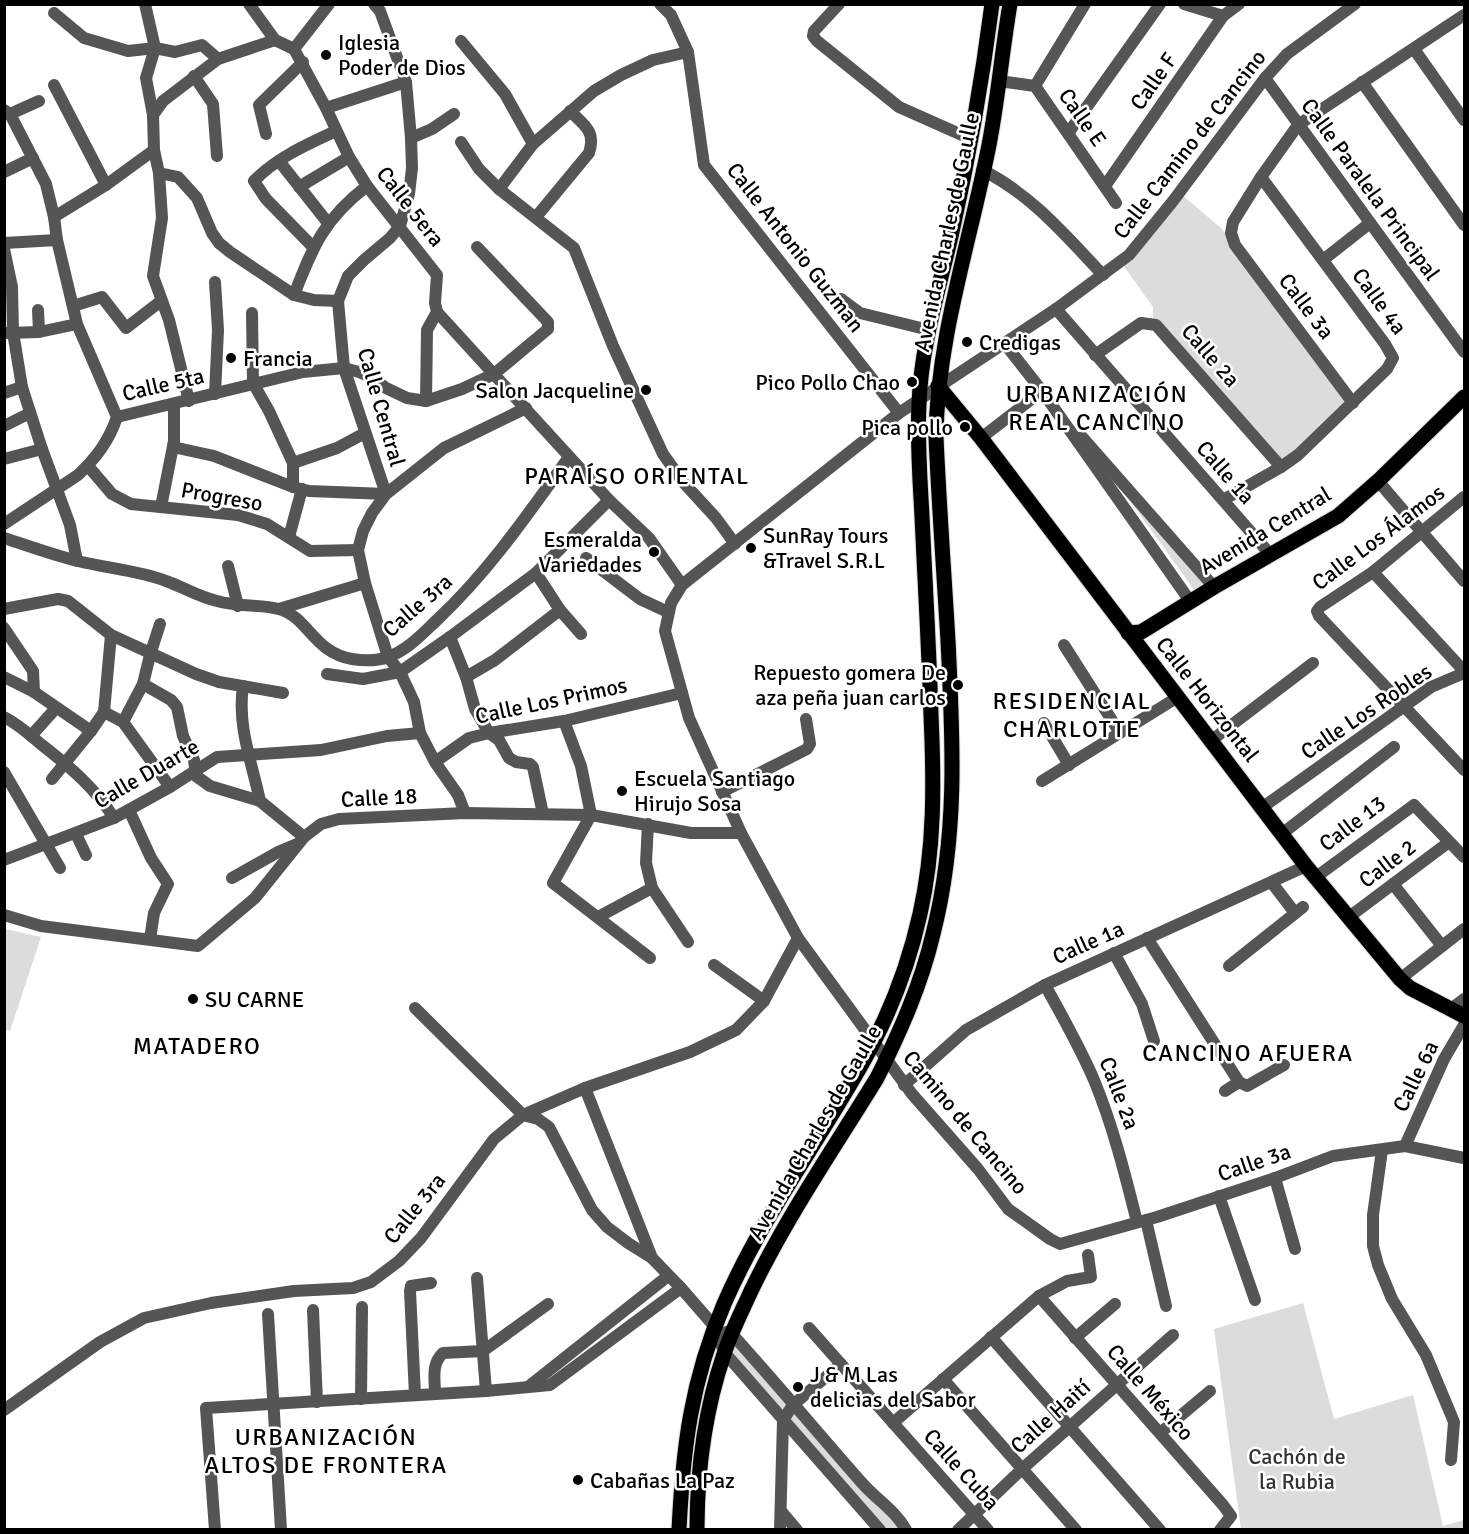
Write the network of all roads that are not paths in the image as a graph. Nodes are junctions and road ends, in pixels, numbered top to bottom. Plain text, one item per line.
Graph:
1 (145, 4) edge
2 (249, 4) edge
3 (329, 4) edge
4 (660, 4) edge
5 (839, 4) edge
6 (992, 4) edge
7 (1010, 4) edge
8 (1085, 4) edge
9 (1160, 4) edge
10 (1184, 4) edge
11 (1239, 4) edge
12 (1355, 4) edge
13 (382, 7) edge
14 (54, 13) dead end
15 (1464, 15) edge
16 (1223, 16) junction
17 (989, 28) junction
18 (274, 40) junction
19 (461, 41) dead end
20 (155, 48) junction
21 (294, 49) junction
22 (1003, 49) junction
23 (1414, 49) junction
24 (688, 52) junction
25 (218, 60) junction
26 (303, 62) junction
27 (984, 66) junction
28 (194, 76) junction
29 (1265, 78) junction
30 (999, 81) junction
31 (406, 82) junction
32 (1362, 82) junction
33 (54, 86) dead end
34 (1035, 86) junction
35 (39, 101) dead end
36 (326, 108) junction
37 (570, 111) junction
38 (7, 112) edge
39 (454, 114) dead end
40 (153, 115) junction
41 (1464, 120) edge
42 (1298, 125) junction
43 (336, 131) junction
44 (1069, 132) junction
45 (266, 134) dead end
46 (411, 138) junction
47 (971, 139) junction
48 (461, 142) dead end
49 (533, 144) junction
50 (154, 150) junction
51 (217, 156) dead end
52 (33, 158) junction
53 (349, 158) junction
54 (279, 161) junction
55 (982, 170) junction
56 (4, 171) edge
57 (159, 173) junction
58 (1261, 177) junction
59 (106, 185) junction
60 (367, 186) junction
61 (1105, 186) junction
62 (299, 187) junction
63 (499, 189) junction
64 (1116, 203) dead end
65 (54, 217) junction
66 (536, 217) junction
67 (328, 223) junction
68 (1370, 223) junction
69 (1464, 225) edge
70 (400, 226) junction
71 (57, 240) junction
72 (4, 243) edge
73 (313, 247) junction
74 (477, 247) dead end
75 (4, 249) edge
76 (1323, 260) junction
77 (1103, 275) junction
78 (215, 282) dead end
79 (294, 295) junction
80 (841, 299) dead end
81 (338, 301) junction
82 (161, 302) junction
83 (73, 306) junction
84 (1056, 309) junction
85 (38, 310) dead end
86 (437, 312) junction
87 (252, 313) dead end
88 (77, 324) junction
89 (929, 330) junction
90 (9, 332) edge
91 (39, 332) junction
92 (1005, 344) junction
93 (1464, 352) edge
94 (1095, 355) junction
95 (344, 368) junction
96 (494, 374) junction
97 (254, 383) junction
98 (938, 386) junction
99 (22, 387) junction
100 (1042, 391) junction
101 (4, 393) edge
102 (215, 394) junction
103 (1464, 397) edge
104 (919, 399) junction
105 (189, 401) junction
106 (426, 401) junction
107 (1353, 403) junction
108 (174, 404) junction
109 (526, 408) junction
110 (30, 412) junction
111 (899, 413) junction
112 (117, 417) junction
113 (4, 426) edge
114 (365, 433) junction
115 (981, 438) junction
116 (173, 447) junction
117 (42, 449) junction
118 (569, 457) junction
119 (4, 459) edge
120 (293, 463) junction
121 (88, 466) junction
122 (1281, 467) junction
123 (1377, 481) junction
124 (297, 488) junction
125 (56, 489) junction
126 (386, 494) junction
127 (1464, 497) edge
128 (609, 500) junction
129 (1223, 500) junction
130 (161, 507) junction
131 (4, 524) edge
132 (1422, 532) junction
133 (290, 537) junction
134 (4, 538) edge
135 (735, 544) junction
136 (358, 550) junction
137 (1270, 554) junction
138 (586, 558) dead end
139 (77, 561) junction
140 (228, 566) dead end
141 (1373, 572) junction
142 (536, 573) junction
143 (1464, 581) edge
144 (365, 583) junction
145 (682, 585) junction
146 (1214, 587) junction
147 (1190, 601) junction
148 (238, 606) junction
149 (4, 609) edge
150 (279, 609) junction
151 (560, 610) junction
152 (668, 612) junction
153 (160, 624) dead end
154 (4, 628) edge
155 (1128, 633) junction
156 (581, 634) dead end
157 (111, 635) junction
158 (450, 637) junction
159 (1064, 645) dead end
160 (150, 654) junction
161 (388, 657) junction
162 (1313, 663) dead end
163 (400, 672) junction
164 (1464, 672) edge
165 (327, 675) dead end
166 (4, 677) edge
167 (466, 677) junction
168 (143, 684) junction
169 (243, 686) junction
170 (34, 692) junction
171 (283, 693) dead end
172 (682, 693) junction
173 (1178, 697) junction
174 (1405, 706) junction
175 (56, 708) junction
176 (104, 712) junction
177 (4, 717) edge
178 (806, 719) dead end
179 (564, 721) junction
180 (123, 722) junction
181 (1044, 723) dead end
182 (92, 731) junction
183 (420, 733) junction
184 (489, 733) junction
185 (1120, 733) junction
186 (31, 736) junction
187 (1212, 740) junction
188 (1394, 747) dead end
189 (247, 754) junction
190 (435, 762) junction
191 (65, 764) junction
192 (1069, 765) junction
193 (195, 770) junction
194 (1464, 770) edge
195 (4, 772) edge
196 (52, 779) dead end
197 (1042, 781) dead end
198 (170, 787) junction
199 (722, 792) junction
200 (260, 801) junction
201 (1263, 807) junction
202 (129, 810) junction
203 (465, 813) junction
204 (543, 814) junction
205 (591, 815) junction
206 (114, 818) junction
207 (648, 824) junction
208 (741, 833) junction
209 (1283, 833) junction
210 (76, 834) junction
211 (301, 840) junction
212 (1449, 842) junction
213 (46, 845) junction
214 (86, 855) dead end
215 (1464, 857) edge
216 (5, 859) edge
217 (60, 868) dead end
218 (1311, 871) junction
219 (232, 879) dead end
220 (1272, 883) junction
221 (1393, 884) junction
222 (652, 888) junction
223 (4, 915) edge
224 (598, 917) junction
225 (1349, 917) junction
226 (1464, 929) edge
227 (798, 938) junction
228 (1147, 938) junction
229 (150, 939) junction
230 (688, 942) dead end
231 (1442, 946) junction
232 (1114, 953) junction
233 (650, 958) dead end
234 (714, 965) dead end
235 (1229, 966) dead end
236 (1400, 979) junction
237 (1045, 985) junction
238 (1464, 999) edge
239 (764, 1001) junction
240 (416, 1008) dead end
241 (1458, 1013) edge
242 (1464, 1025) edge
243 (1155, 1041) dead end
244 (873, 1043) junction
245 (886, 1059) junction
246 (1284, 1065) dead end
247 (1239, 1082) junction
248 (904, 1085) junction
249 (585, 1088) junction
250 (1225, 1091) dead end
251 (523, 1115) junction
252 (1405, 1146) junction
253 (1382, 1150) junction
254 (1464, 1158) edge
255 (1275, 1178) junction
256 (1219, 1196) junction
257 (1142, 1221) junction
258 (642, 1232) junction
259 (628, 1243) junction
260 (1060, 1244) joint
261 (1295, 1249) dead end
262 (1088, 1255) dead end
263 (652, 1258) junction
264 (668, 1276) junction
265 (477, 1278) dead end
266 (431, 1283) dead end
267 (681, 1288) junction
268 (1039, 1296) junction
269 (1255, 1300) dead end
270 (548, 1304) dead end
271 (1115, 1304) dead end
272 (1166, 1306) dead end
273 (362, 1307) dead end
274 (313, 1310) dead end
275 (268, 1314) dead end
276 (715, 1327) junction
277 (809, 1328) dead end
278 (732, 1334) junction
279 (1173, 1335) dead end
280 (991, 1337) junction
281 (1076, 1338) junction
282 (483, 1350) junction
283 (724, 1352) junction
284 (841, 1364) junction
285 (943, 1379) junction
286 (1117, 1385) junction
287 (528, 1387) junction
288 (486, 1391) junction
289 (1209, 1391) dead end
290 (435, 1394) junction
291 (415, 1395) junction
292 (361, 1399) junction
293 (317, 1402) junction
294 (273, 1405) junction
295 (793, 1405) junction
296 (4, 1410) edge
297 (783, 1420) junction
298 (893, 1423) junction
299 (1070, 1426) junction
300 (1160, 1433) junction
301 (1451, 1460) dead end
302 (1022, 1469) junction
303 (781, 1511) junction
304 (974, 1515) junction
305 (215, 1530) edge
306 (281, 1530) edge
307 (679, 1530) edge
308 (697, 1530) edge
309 (780, 1530) edge
310 (797, 1530) edge
311 (880, 1530) edge
312 (906, 1530) edge
313 (958, 1530) edge
314 (988, 1530) edge
315 (1076, 1530) edge
316 (1160, 1530) edge
317 (1220, 1530) edge

1 - 20 street
2 - 18 street
3 - 21 street
4 - 24 street, Calle Antonio Guzman
5 - 47 street
6 - 17 main road, Avenida Charles de Gaulle
7 - 22 main road, Avenida Charles de Gaulle
8 - 34 street
9 - 44 street
10 - 16 street
11 - 16 street, Calle F
12 - 29 street, Calle Camino de Cancino
13 - 31 street, Calle Central
14 - 20 street
15 - 23 street
16 - 61 street, Calle F
17 - 22 main road
17 - 27 main road, Avenida Charles de Gaulle
18 - 21 street
18 - 25 street
19 - 49 street
20 - 25 street
20 - 40 street
21 - 26 street, Calle 5era
22 - 30 main road, Avenida Charles de Gaulle
23 - 32 street
23 - 41 street
24 - 37 street
24 - 111 street, Calle Antonio Guzman
25 - 28 street
26 - 36 street, Calle 5era
26 - 45 street
27 - 30 main road
27 - 47 main road, Avenida Charles de Gaulle
28 - 40 street
28 - 51 street
29 - 42 street, Calle Paralela Principal
29 - 77 street, Calle Camino de Cancino
30 - 34 street, Calle E
30 - 55 main road, Avenida Charles de Gaulle
31 - 36 street
31 - 46 street, Calle Central
32 - 42 street
32 - 69 street
33 - 59 street
34 - 44 street, Calle E
35 - 38 street
36 - 43 street, Calle 5era
37 - 49 street
37 - 66 street
38 - 52 street
39 - 46 street
40 - 50 street
42 - 58 street
42 - 68 street, Calle Paralela Principal
43 - 53 street, Calle 5era
43 - 54 street
44 - 61 street, Calle E
46 - 70 street, Calle Central
47 - 89 main road, Avenida Charles de Gaulle
48 - 63 street
49 - 63 street
50 - 57 street
50 - 59 street
52 - 56 street
52 - 65 street
53 - 60 street, Calle 5era
53 - 62 street
54 - 62 street
54 - 73 street
55 - 77 street
55 - 98 main road, Avenida Charles de Gaulle
57 - 79 street
57 - 82 street
58 - 76 street, Calle 4a
58 - 107 street, Calle 3a
59 - 65 street
60 - 67 street
60 - 70 street, Calle 5era
61 - 64 street, Calle E
62 - 67 street
63 - 66 street
65 - 71 street
66 - 135 street
67 - 73 street
68 - 76 street
68 - 93 street, Calle Paralela Principal
70 - 81 street, Calle Central
70 - 86 street, Calle 5era
71 - 72 street
71 - 83 street
73 - 79 street
74 - 96 street
75 - 90 street
76 - 107 street, Calle 4a
77 - 84 street, Calle Camino de Cancino
78 - 102 street
79 - 81 street
80 - 89 street
81 - 95 street, Calle Central
82 - 83 street
82 - 105 street
83 - 88 street
84 - 92 street, Calle Camino de Cancino
84 - 94 street, Calle 1a
85 - 91 street
86 - 96 street
86 - 106 street, Calle 5era
87 - 97 street
88 - 91 street
88 - 112 street
89 - 104 main road, Avenida Charles de Gaulle
90 - 91 street
90 - 99 street
92 - 98 street, Calle Camino de Cancino
92 - 100 street
94 - 122 street, Calle 2a
94 - 129 street, Calle 1a
95 - 97 street, Calle 5ta
95 - 106 street, Calle 5ta
95 - 114 street, Calle Central
96 - 106 street
96 - 109 street
97 - 102 street, Calle 5ta
97 - 120 street
98 - 104 street, Calle Camino de Cancino
98 - 115 main road, Calle Horizontal
98 - 245 main road, Avenida Charles de Gaulle
99 - 101 street
99 - 110 street
100 - 115 street
100 - 146 street
100 - 147 street
102 - 105 street, Calle 5ta
103 - 123 main road, Avenida Central
104 - 111 street
104 - 244 main road, Avenida Charles de Gaulle
105 - 108 street, Calle 5ta
107 - 122 street, Calle 4a
108 - 112 street, Calle 5ta
108 - 116 street
109 - 118 street
109 - 126 street
110 - 113 street
110 - 117 street
111 - 135 street, Camino de Cancino
112 - 121 street
114 - 120 street
114 - 126 street, Calle Central
115 - 155 main road, Calle Horizontal
116 - 124 street
116 - 130 street
117 - 119 street
117 - 125 street
118 - 128 street
118 - 161 street, Calle 3ra
120 - 124 street
121 - 125 street
121 - 130 street, Progreso
122 - 129 street, Calle 4a
123 - 132 street
123 - 137 main road, Avenida Central
124 - 126 street
124 - 133 street
125 - 131 street
125 - 139 street
126 - 136 street
127 - 132 street, Calle Los Álamos
128 - 142 street
128 - 145 street
129 - 137 street, Calle 1a
130 - 133 street, Progreso
132 - 141 street, Calle Los Álamos
132 - 143 street
133 - 136 street, Progreso
134 - 139 street
135 - 145 street, Camino de Cancino
136 - 144 street
137 - 146 main road, Avenida Central
138 - 152 street
139 - 148 street
140 - 148 street
141 - 164 street
141 - 174 street, Calle Los Álamos
142 - 151 street
142 - 158 street
144 - 150 street
144 - 161 street
145 - 152 street, Camino de Cancino
146 - 147 main road, Avenida Central
147 - 155 main road, Avenida Central
148 - 150 street
149 - 157 street
150 - 161 street, Calle 3ra
151 - 156 street
151 - 167 street
152 - 172 street, Camino de Cancino
153 - 160 street
154 - 170 street
155 - 173 main road, Calle Horizontal
157 - 160 street
157 - 176 street
158 - 163 street
158 - 167 street
159 - 185 street
160 - 168 street
160 - 169 street
161 - 163 street
162 - 187 street
163 - 165 street
163 - 183 street
164 - 174 street, Calle Los Robles
166 - 170 street
167 - 184 street
168 - 180 street
168 - 193 street
169 - 171 street
169 - 189 street
170 - 175 street
172 - 179 street, Calle Los Primos
172 - 199 street, Camino de Cancino
173 - 185 street
173 - 187 main road, Calle Horizontal
174 - 194 street
174 - 201 street, Calle Los Robles
175 - 182 street
175 - 186 street
176 - 180 street
176 - 182 street
177 - 186 street
178 - 199 street
179 - 184 street, Calle Los Primos
179 - 205 street
180 - 198 street
181 - 192 street
182 - 191 street
183 - 189 street, Calle Duarte
183 - 190 street
184 - 190 street, Calle Los Primos
184 - 204 street
185 - 192 street
186 - 191 street
187 - 201 main road, Calle Horizontal
188 - 209 street
189 - 193 street, Calle Duarte
189 - 200 street
190 - 203 street
191 - 196 street
191 - 206 street
192 - 197 street
193 - 198 street, Calle Duarte
193 - 200 street
195 - 213 street
198 - 202 street, Calle Duarte
199 - 208 street, Camino de Cancino
200 - 211 street
201 - 209 main road, Calle Horizontal
202 - 206 street, Calle Duarte
202 - 229 street
203 - 204 street, Calle 18
203 - 211 street, Calle 18
204 - 205 street, Calle 18
205 - 207 street, Calle 18
205 - 224 street
206 - 210 street, Calle Duarte
207 - 208 street, Calle 18
207 - 222 street
208 - 227 street, Camino de Cancino
209 - 218 main road, Calle Horizontal
210 - 213 street, Calle Duarte
210 - 214 street
211 - 219 street
211 - 229 street, Calle 18
212 - 215 street, Calle 13
212 - 218 street, Calle 13
212 - 221 street, Calle 2
213 - 216 street, Calle Duarte
213 - 217 street
218 - 220 street, Calle 1a
218 - 225 main road, Calle Horizontal
220 - 228 street, Calle 1a
220 - 235 street
221 - 225 street, Calle 2
221 - 231 street
222 - 224 street
222 - 230 street
223 - 229 street, Calle 18
224 - 233 street
225 - 236 main road, Calle Horizontal
226 - 231 street
227 - 239 street, Calle 3ra
227 - 244 street, Camino de Cancino
228 - 232 street, Calle 1a
228 - 247 street
231 - 236 street
232 - 237 street, Calle 1a
232 - 243 street
234 - 239 street
236 - 241 main road, Calle Horizontal
237 - 248 street, Calle 1a
237 - 257 street, Calle 2a
238 - 241 street
239 - 249 street, Calle 3ra
240 - 251 street
242 - 252 street, Calle 6a
244 - 245 street, Camino de Cancino
244 - 276 main road, Avenida Charles de Gaulle
245 - 248 street, Camino de Cancino
245 - 278 main road, Avenida Charles de Gaulle
246 - 247 street
247 - 250 street
248 - 260 street, Camino de Cancino
249 - 251 street, Calle 3ra
249 - 258 street
251 - 259 street
251 - 296 street, Calle 3ra
252 - 253 street, Calle 3a
252 - 254 street, Calle 3a
253 - 255 street, Calle 3a
253 - 301 street
255 - 256 street, Calle 3a
255 - 261 street
256 - 257 street, Calle 3a
256 - 269 street
257 - 260 street, Calle 3a
257 - 272 street, Calle 2a
258 - 259 street
258 - 263 street
259 - 263 street
262 - 268 street
263 - 264 street
264 - 267 street
264 - 287 street
265 - 282 street
266 - 291 street
267 - 276 street
267 - 287 street
268 - 280 street
268 - 281 street, Calle México
270 - 282 street
271 - 281 street
273 - 292 street
274 - 293 street
275 - 294 street
276 - 278 street
276 - 283 street
276 - 307 main road, Avenida Charles de Gaulle
277 - 284 street, Calle Cuba
278 - 283 main road, Avenida Charles de Gaulle
278 - 295 street
279 - 286 street, Calle Haití
280 - 285 street
280 - 299 street
281 - 286 street, Calle México
282 - 288 street
282 - 290 street
283 - 297 street
283 - 308 main road, Avenida Charles de Gaulle
284 - 295 street
284 - 298 street, Calle Cuba
285 - 298 street
285 - 302 street
286 - 299 street, Calle Haití
286 - 300 street, Calle México
287 - 288 street
288 - 290 street
289 - 300 street
290 - 291 street
291 - 292 street
292 - 293 street
293 - 294 street
294 - 305 street
294 - 306 street
295 - 297 street
295 - 312 street
297 - 303 street
297 - 311 street
298 - 304 street, Calle Cuba
299 - 302 street, Calle Haití
299 - 316 street
300 - 317 street, Calle México
302 - 304 street, Calle Haití
302 - 315 street
303 - 309 street
303 - 310 street
304 - 313 street, Calle Haití
304 - 314 street, Calle Cuba

